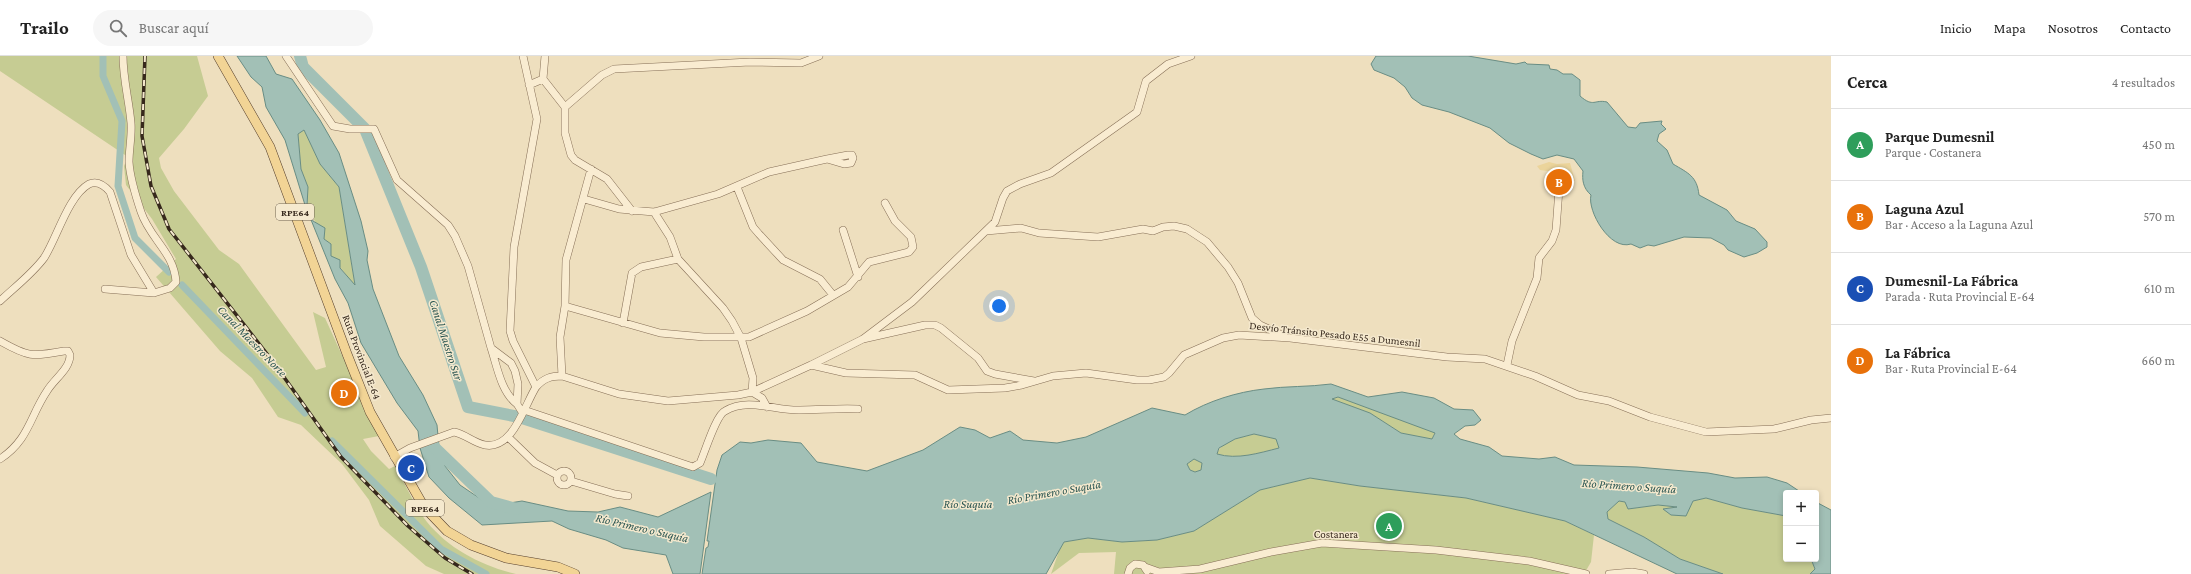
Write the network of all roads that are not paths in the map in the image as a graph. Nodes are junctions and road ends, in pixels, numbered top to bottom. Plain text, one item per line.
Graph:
1 (123, 56) edge
2 (218, 56) edge
3 (286, 56) edge
4 (523, 56) edge
5 (528, 56) edge
6 (545, 56) edge
7 (819, 56) edge
8 (1191, 56) edge
9 (527, 74) junction
10 (543, 79) junction
11 (529, 85) junction
12 (565, 107) junction
13 (827, 159) dead end
14 (591, 169) junction
15 (737, 188) junction
16 (1559, 188) dead end
17 (584, 199) junction
18 (886, 203) dead end
19 (632, 211) junction
20 (654, 212) junction
21 (843, 230) dead end
22 (986, 231) junction
23 (678, 259) junction
24 (858, 277) junction
25 (105, 289) dead end
26 (154, 293) junction
27 (833, 296) junction
28 (0, 301) edge
29 (566, 306) junction
30 (624, 323) junction
31 (740, 338) junction
32 (1290, 338) junction
33 (863, 339) junction
34 (0, 341) edge
35 (491, 348) junction
36 (811, 365) junction
37 (1507, 365) junction
38 (562, 376) junction
39 (1035, 381) junction
40 (536, 387) junction
41 (752, 392) junction
42 (517, 404) junction
43 (767, 407) junction
44 (858, 409) dead end
45 (523, 411) junction
46 (1831, 418) edge
47 (508, 437) junction
48 (394, 457) junction
49 (0, 459) edge
50 (557, 475) junction
51 (571, 481) junction
52 (628, 496) dead end
53 (1146, 571) edge
54 (1126, 573) edge
55 (1157, 573) edge
56 (575, 574) edge
57 (1586, 574) edge
58 (1609, 574) edge
59 (1644, 574) edge

1 - 26 street
2 - 48 main road, Ruta Provincial E-64 / RPE64
3 - 35 street
4 - 9 street
5 - 9 street
6 - 10 street
7 - 12 street
8 - 22 street
9 - 11 street
10 - 11 street
10 - 12 street
11 - 40 street
12 - 14 street
13 - 15 street
14 - 17 street
14 - 19 street
15 - 20 street
15 - 27 street
16 - 37 street
17 - 19 street
17 - 29 street
18 - 24 street
19 - 20 street
20 - 23 street
21 - 24 street
22 - 32 street
22 - 33 street
23 - 30 street
23 - 31 street
24 - 27 street
25 - 26 street
26 - 28 street
27 - 31 street
29 - 30 street
29 - 38 street
30 - 31 street
31 - 41 street
32 - 37 street, Desvío Tránsito Pesado E55 a Dumesnil
32 - 39 street, Desvío Tránsito Pesado E55 a Dumesnil
33 - 36 street
33 - 39 street
34 - 49 street
35 - 42 street
35 - 42 street
36 - 39 street, Desvío Tránsito Pesado E55 a Dumesnil
36 - 41 street
37 - 46 street, Desvío Tránsito Pesado E55 a Dumesnil
38 - 40 street
38 - 41 street
40 - 45 street
41 - 43 street
42 - 45 street
43 - 44 street
43 - 45 street
45 - 47 street
47 - 48 street
47 - 50 street
48 - 56 main road, Ruta Provincial E-64 / RPE64
50 - 51 street
50 - 51 street
51 - 52 street
53 - 54 street, Costanera
53 - 55 street, Costanera
55 - 57 street, Costanera
58 - 59 street

